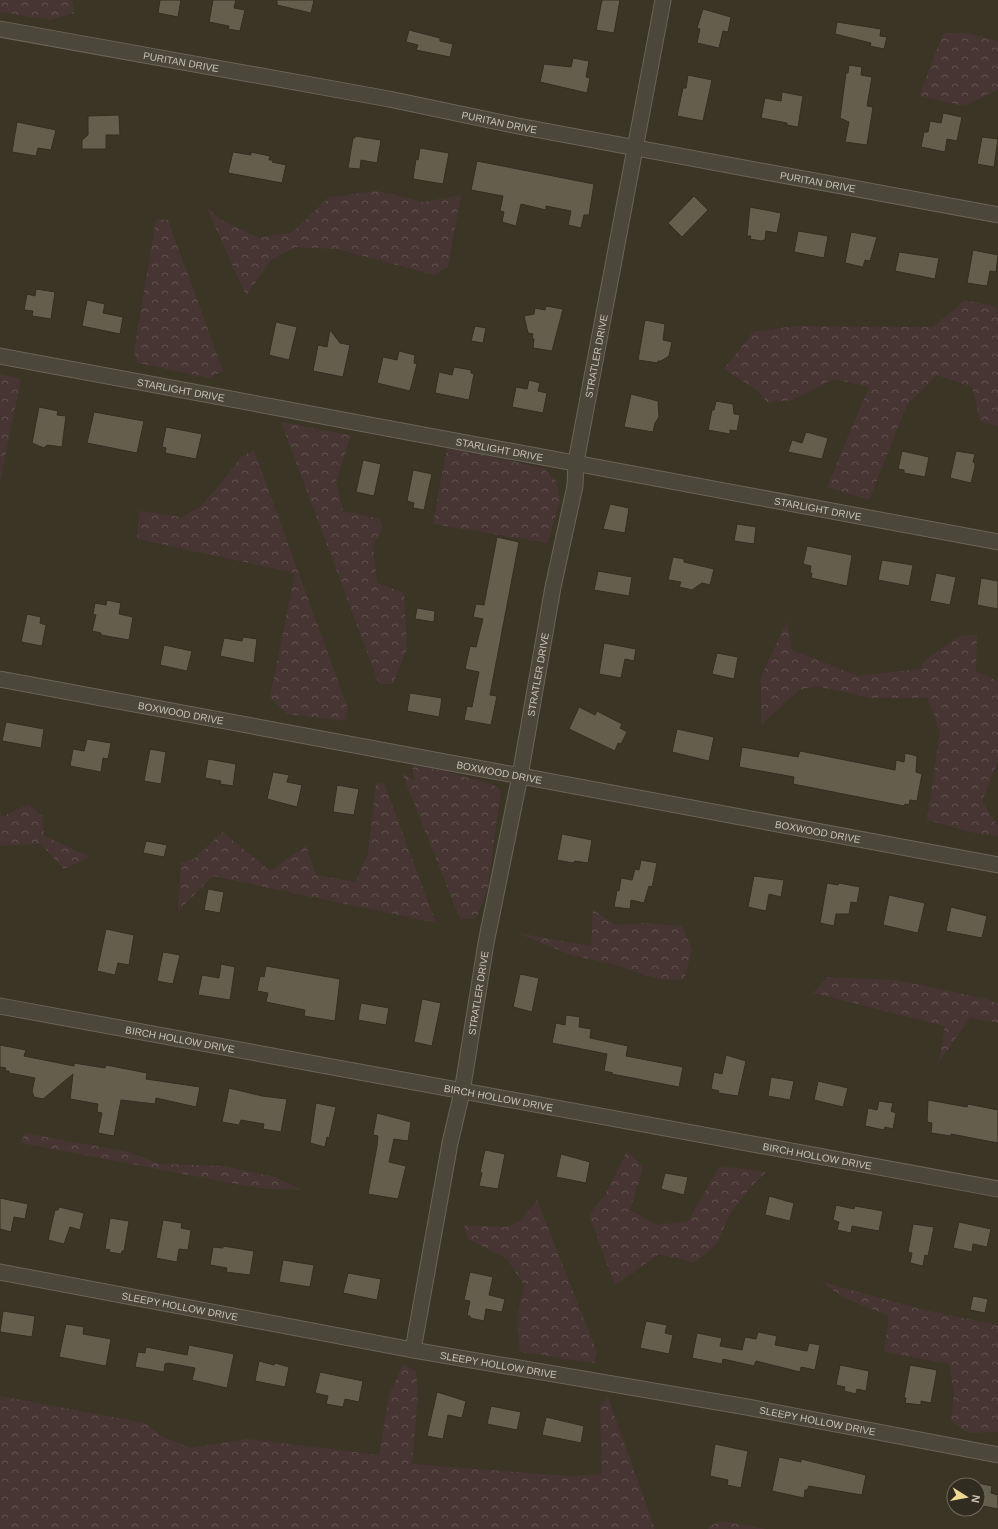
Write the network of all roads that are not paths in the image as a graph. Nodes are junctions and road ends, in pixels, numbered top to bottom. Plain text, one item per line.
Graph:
1 (663, 0) edge
2 (0, 29) edge
3 (634, 148) junction
4 (998, 215) edge
5 (0, 356) edge
6 (576, 462) junction
7 (998, 542) edge
8 (0, 679) edge
9 (520, 776) junction
10 (998, 865) edge
11 (0, 1006) edge
12 (462, 1092) junction
13 (998, 1189) edge
14 (0, 1272) edge
15 (412, 1350) junction
16 (998, 1455) edge

1 - 3 street, STRATLER DRIVE
2 - 3 street, PURITAN DRIVE
3 - 4 street, PURITAN DRIVE
3 - 6 street, STRATLER DRIVE
5 - 6 street, STARLIGHT DRIVE
6 - 7 street, STARLIGHT DRIVE
6 - 9 street, STRATLER DRIVE
8 - 9 street, BOXWOOD DRIVE
9 - 10 street, BOXWOOD DRIVE
9 - 12 street, STRATLER DRIVE
11 - 12 street, BIRCH HOLLOW DRIVE
12 - 13 street, BIRCH HOLLOW DRIVE
12 - 15 street, STRATLER DRIVE
14 - 15 street, SLEEPY HOLLOW DRIVE
15 - 16 street, SLEEPY HOLLOW DRIVE

